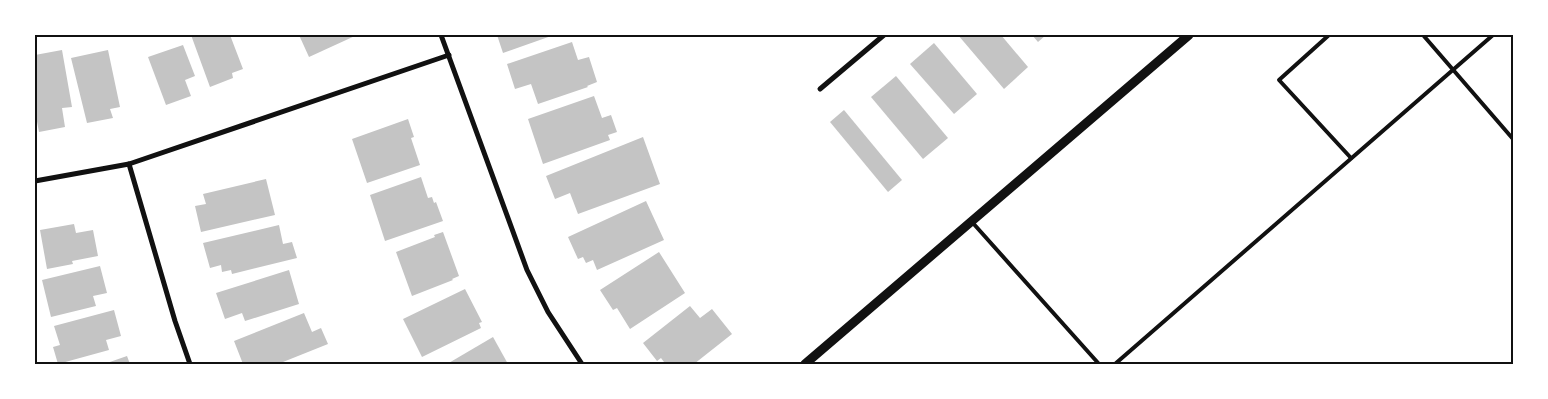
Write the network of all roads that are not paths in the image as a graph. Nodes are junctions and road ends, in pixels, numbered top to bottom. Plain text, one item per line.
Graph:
1 (440, 35) edge
2 (884, 35) edge
3 (1189, 35) edge
4 (1329, 35) edge
5 (1423, 35) edge
6 (1493, 35) edge
7 (449, 55) junction
8 (1453, 70) junction
9 (820, 90) dead end
10 (1513, 139) edge
11 (1351, 158) junction
12 (129, 164) junction
13 (35, 181) edge
14 (972, 221) junction
15 (190, 364) edge
16 (582, 364) edge
17 (805, 364) edge
18 (1099, 364) edge
19 (1115, 364) edge

1 - 7 street
2 - 9 street
3 - 14 street
4 - 11 lane
5 - 8 lane
6 - 8 lane
7 - 12 street
7 - 16 street
8 - 10 lane
8 - 11 lane
11 - 19 lane
12 - 13 street
12 - 15 street
14 - 17 street
14 - 18 lane

